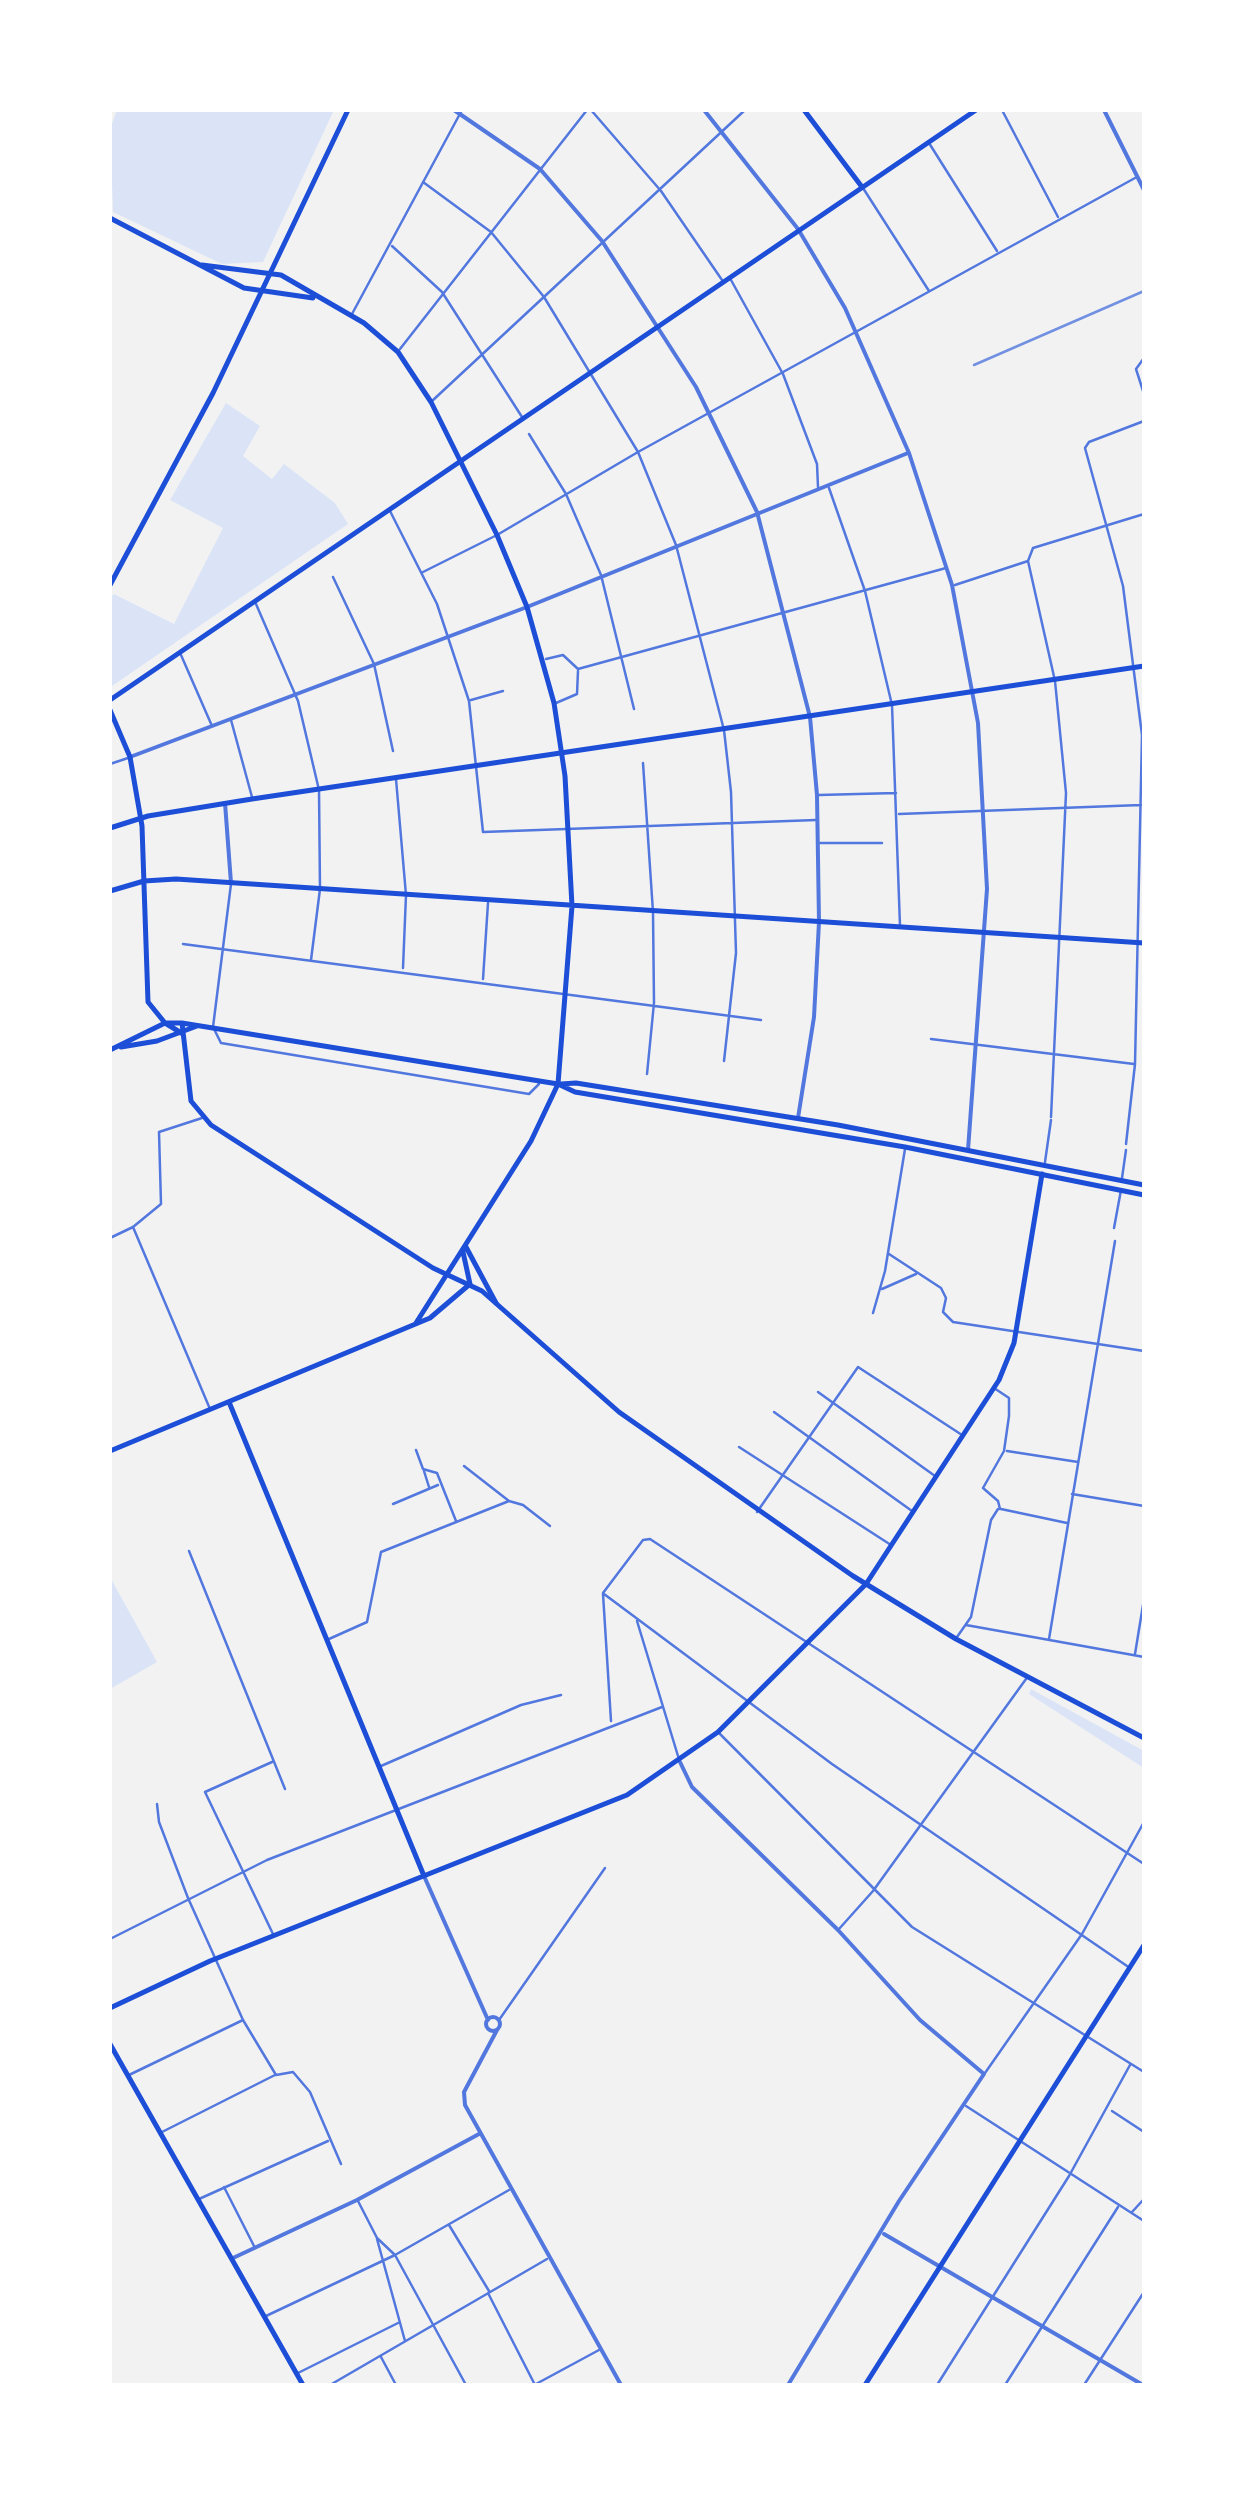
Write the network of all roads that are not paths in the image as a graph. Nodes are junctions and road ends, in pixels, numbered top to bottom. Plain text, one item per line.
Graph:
1 (348, 110) edge
2 (589, 110) edge
3 (704, 110) edge
4 (745, 110) edge
5 (804, 110) edge
6 (976, 110) edge
7 (1002, 110) edge
8 (1104, 110) edge
9 (459, 111) edge
10 (722, 132) junction
11 (928, 142) junction
12 (540, 169) junction
13 (1138, 176) junction
14 (423, 182) junction
15 (862, 187) junction
16 (1144, 190) edge
17 (661, 191) junction
18 (110, 218) edge
19 (1059, 218) junction
20 (798, 230) junction
21 (491, 232) junction
22 (602, 241) junction
23 (390, 244) junction
24 (998, 252) junction
25 (202, 265) junction
26 (251, 270) junction
27 (271, 272) junction
28 (288, 280) junction
29 (726, 280) junction
30 (244, 288) junction
31 (261, 292) junction
32 (442, 292) junction
33 (930, 292) junction
34 (281, 294) junction
35 (544, 297) junction
36 (316, 299) junction
37 (351, 316) junction
38 (657, 326) junction
39 (858, 333) junction
40 (398, 352) junction
41 (485, 354) junction
42 (1142, 359) edge
43 (590, 373) junction
44 (783, 374) junction
45 (1144, 394) edge
46 (431, 402) junction
47 (710, 415) junction
48 (523, 419) junction
49 (1144, 421) edge
50 (530, 434) dead end
51 (638, 452) junction
52 (910, 453) junction
53 (462, 461) junction
54 (828, 485) junction
55 (818, 488) junction
56 (566, 494) junction
57 (389, 510) junction
58 (757, 512) junction
59 (1144, 514) edge
60 (1104, 526) junction
61 (497, 536) junction
62 (676, 546) junction
63 (1028, 561) junction
64 (948, 567) junction
65 (423, 572) junction
66 (601, 575) junction
67 (333, 577) dead end
68 (110, 585) edge
69 (952, 586) junction
70 (866, 591) junction
71 (255, 601) junction
72 (527, 607) junction
73 (783, 615) junction
74 (450, 636) junction
75 (700, 636) junction
76 (180, 652) junction
77 (623, 657) junction
78 (544, 660) junction
79 (374, 664) junction
80 (1144, 666) edge
81 (1134, 669) junction
82 (578, 670) junction
83 (1055, 681) junction
84 (503, 691) dead end
85 (974, 693) junction
86 (296, 695) junction
87 (110, 700) edge
88 (469, 701) junction
89 (554, 703) junction
90 (892, 705) junction
91 (634, 709) dead end
92 (110, 710) edge
93 (810, 717) junction
94 (231, 720) junction
95 (213, 727) junction
96 (724, 730) junction
97 (393, 751) dead end
98 (563, 755) junction
99 (130, 757) junction
100 (643, 763) dead end
101 (110, 764) edge
102 (480, 767) junction
103 (396, 779) junction
104 (318, 790) junction
105 (898, 793) junction
106 (816, 795) junction
107 (252, 799) junction
108 (225, 803) junction
109 (1143, 804) edge
110 (1066, 809) junction
111 (984, 811) junction
112 (898, 814) junction
113 (140, 818) junction
114 (818, 820) junction
115 (732, 822) junction
116 (649, 827) junction
117 (110, 828) edge
118 (568, 831) junction
119 (819, 842) junction
120 (882, 843) dead end
121 (144, 881) junction
122 (231, 883) junction
123 (320, 889) junction
124 (110, 891) edge
125 (406, 895) junction
126 (488, 901) junction
127 (572, 906) junction
128 (653, 912) junction
129 (737, 917) junction
130 (819, 922) junction
131 (900, 927) junction
132 (986, 933) junction
133 (1062, 938) junction
134 (1142, 943) edge
135 (183, 944) dead end
136 (222, 949) junction
137 (311, 961) junction
138 (403, 970) junction
139 (483, 982) junction
140 (567, 994) junction
141 (654, 1004) junction
142 (732, 1015) junction
143 (761, 1020) dead end
144 (182, 1022) junction
145 (165, 1023) junction
146 (199, 1025) junction
147 (214, 1027) junction
148 (183, 1034) junction
149 (932, 1039) dead end
150 (980, 1045) junction
151 (118, 1047) junction
152 (1135, 1047) junction
153 (1144, 1048) edge
154 (110, 1050) edge
155 (1056, 1054) junction
156 (724, 1060) dead end
157 (1135, 1064) junction
158 (647, 1074) dead end
159 (1134, 1080) junction
160 (541, 1082) junction
161 (1144, 1083) edge
162 (558, 1084) junction
163 (202, 1118) junction
164 (798, 1118) junction
165 (1126, 1144) dead end
166 (905, 1147) junction
167 (968, 1150) junction
168 (1126, 1150) dead end
169 (1044, 1164) junction
170 (1042, 1174) junction
171 (1122, 1179) junction
172 (1144, 1184) edge
173 (1121, 1190) junction
174 (1144, 1194) edge
175 (132, 1228) junction
176 (1114, 1228) dead end
177 (110, 1238) edge
178 (1115, 1242) dead end
179 (464, 1249) junction
180 (889, 1254) junction
181 (916, 1274) junction
182 (448, 1276) junction
183 (470, 1284) junction
184 (881, 1289) junction
185 (496, 1306) junction
186 (872, 1313) dead end
187 (416, 1323) junction
188 (1016, 1333) junction
189 (1097, 1342) junction
190 (1144, 1351) edge
191 (994, 1388) junction
192 (818, 1392) dead end
193 (229, 1402) junction
194 (833, 1404) junction
195 (211, 1410) junction
196 (774, 1412) dead end
197 (963, 1436) junction
198 (808, 1437) junction
199 (740, 1447) dead end
200 (416, 1450) dead end
201 (110, 1451) edge
202 (1004, 1451) junction
203 (1080, 1462) junction
204 (464, 1466) dead end
205 (423, 1469) junction
206 (782, 1475) junction
207 (936, 1477) junction
208 (441, 1484) junction
209 (429, 1489) junction
210 (1072, 1494) junction
211 (510, 1502) junction
212 (394, 1504) dead end
213 (1144, 1506) edge
214 (1000, 1508) junction
215 (757, 1512) junction
216 (914, 1512) junction
217 (456, 1522) junction
218 (1068, 1523) junction
219 (550, 1526) dead end
220 (892, 1546) junction
221 (188, 1551) dead end
222 (866, 1584) junction
223 (603, 1593) junction
224 (1144, 1598) edge
225 (637, 1620) junction
226 (966, 1626) junction
227 (956, 1639) junction
228 (1049, 1639) junction
229 (328, 1640) junction
230 (807, 1645) junction
231 (1134, 1656) junction
232 (1144, 1657) edge
233 (1028, 1677) junction
234 (561, 1696) dead end
235 (748, 1702) junction
236 (662, 1707) junction
237 (611, 1723) junction
238 (718, 1732) junction
239 (1144, 1738) edge
240 (972, 1753) junction
241 (273, 1762) junction
242 (680, 1762) junction
243 (380, 1766) junction
244 (285, 1789) dead end
245 (157, 1804) dead end
246 (397, 1808) junction
247 (921, 1822) junction
248 (1144, 1822) edge
249 (1128, 1854) junction
250 (1144, 1864) edge
251 (605, 1868) dead end
252 (242, 1870) junction
253 (424, 1876) junction
254 (873, 1891) junction
255 (188, 1898) junction
256 (838, 1930) junction
257 (274, 1934) junction
258 (1082, 1934) junction
259 (110, 1938) edge
260 (1144, 1945) edge
261 (216, 1958) junction
262 (1130, 1967) junction
263 (1033, 2002) junction
264 (110, 2008) edge
265 (243, 2020) junction
266 (488, 2020) junction
267 (498, 2020) junction
268 (487, 2027) junction
269 (496, 2030) junction
270 (1085, 2036) junction
271 (110, 2044) edge
272 (488, 2048) junction
273 (1130, 2064) junction
274 (1144, 2072) edge
275 (276, 2074) junction
276 (984, 2074) junction
277 (128, 2076) junction
278 (964, 2105) junction
279 (1109, 2110) junction
280 (1144, 2132) edge
281 (160, 2133) junction
282 (479, 2134) junction
283 (330, 2140) junction
284 (1017, 2140) junction
285 (341, 2164) dead end
286 (1069, 2176) junction
287 (224, 2188) junction
288 (510, 2190) junction
289 (198, 2200) junction
290 (358, 2200) junction
291 (1144, 2200) edge
292 (1119, 2206) junction
293 (1131, 2213) junction
294 (1144, 2220) edge
295 (450, 2225) junction
296 (882, 2233) junction
297 (377, 2238) junction
298 (255, 2247) junction
299 (396, 2255) junction
300 (549, 2258) junction
301 (231, 2259) junction
302 (381, 2262) junction
303 (939, 2268) junction
304 (489, 2292) junction
305 (1144, 2292) edge
306 (992, 2298) junction
307 (264, 2317) junction
308 (398, 2323) junction
309 (433, 2325) junction
310 (1042, 2327) junction
311 (405, 2341) junction
312 (600, 2349) junction
313 (380, 2356) junction
314 (1100, 2359) junction
315 (296, 2374) junction
316 (542, 2384) edge
317 (303, 2385) edge
318 (330, 2385) edge
319 (396, 2385) edge
320 (466, 2385) edge
321 (535, 2385) edge
322 (621, 2385) edge
323 (788, 2385) edge
324 (865, 2385) edge
325 (937, 2385) edge
326 (1006, 2385) edge
327 (1084, 2385) edge
328 (1143, 2385) edge

1 - 27 main road
2 - 12 street
2 - 17 street
3 - 10 street
4 - 10 street
5 - 15 main road
6 - 11 main road
7 - 19 street
8 - 13 street
9 - 12 street
9 - 14 street
10 - 17 street
10 - 20 street
11 - 15 main road
11 - 24 street
12 - 21 street
12 - 22 street
13 - 16 street
13 - 19 street
14 - 21 street
14 - 23 street
15 - 20 main road
15 - 33 street
17 - 22 street
17 - 29 street
18 - 25 main road
19 - 24 street
20 - 29 main road
20 - 39 street
21 - 32 street
21 - 35 street
22 - 35 street
22 - 38 street
23 - 32 street
23 - 37 street
24 - 33 street
25 - 26 main road
25 - 30 main road
26 - 27 main road
26 - 30 main road
27 - 28 main road
27 - 31 main road
28 - 34 main road
28 - 36 main road
29 - 38 main road
29 - 44 street
30 - 31 main road
31 - 34 main road
31 - 68 main road
32 - 40 street
32 - 41 street
33 - 39 street
34 - 36 main road
35 - 41 street
35 - 43 street
36 - 37 main road
37 - 40 main road
38 - 43 main road
38 - 47 street
39 - 44 street
39 - 52 street
40 - 46 main road
41 - 46 street
41 - 48 street
42 - 45 street
43 - 48 main road
43 - 51 street
44 - 47 street
44 - 55 street
46 - 53 main road
47 - 51 street
47 - 58 street
48 - 53 main road
49 - 60 street
50 - 56 street
51 - 56 street
51 - 62 street
52 - 54 street
52 - 64 street
53 - 57 main road
53 - 61 main road
54 - 55 street
54 - 70 street
55 - 58 street
56 - 61 street
56 - 66 street
57 - 65 street
57 - 71 main road
58 - 62 street
58 - 73 street
59 - 60 street
60 - 63 street
60 - 81 street
61 - 65 street
61 - 72 main road
62 - 66 street
62 - 75 street
63 - 69 street
63 - 83 street
64 - 69 street
64 - 70 street
65 - 74 street
66 - 72 street
66 - 77 street
67 - 79 street
69 - 85 street
70 - 73 street
70 - 90 street
71 - 76 main road
71 - 86 street
72 - 74 street
72 - 78 main road
73 - 75 street
73 - 93 street
74 - 79 street
74 - 88 street
75 - 77 street
75 - 96 street
76 - 87 main road
76 - 95 street
77 - 82 street
77 - 91 street
78 - 82 street
78 - 89 main road
79 - 86 street
79 - 97 street
80 - 81 main road
81 - 83 main road
81 - 109 street
82 - 89 street
83 - 85 main road
83 - 110 street
84 - 88 street
85 - 90 main road
85 - 111 street
86 - 94 street
86 - 104 street
88 - 102 street
89 - 98 main road
90 - 93 main road
90 - 105 street
92 - 99 main road
93 - 96 main road
93 - 106 street
94 - 95 street
94 - 107 street
95 - 99 street
96 - 98 main road
96 - 115 street
98 - 102 main road
98 - 118 main road
99 - 101 street
99 - 113 main road
100 - 116 street
102 - 103 main road
102 - 118 street
103 - 104 main road
103 - 125 street
104 - 107 main road
104 - 123 street
105 - 106 street
105 - 112 street
106 - 114 street
107 - 108 main road
108 - 113 main road
108 - 122 street
109 - 110 street
109 - 134 street
110 - 111 street
110 - 133 street
111 - 112 street
111 - 132 street
112 - 131 street
113 - 117 main road
113 - 121 main road
114 - 115 street
114 - 119 street
115 - 116 street
115 - 129 street
116 - 118 street
116 - 128 street
118 - 127 main road
119 - 120 street
119 - 130 street
121 - 122 main road
121 - 124 main road
121 - 145 main road
122 - 123 main road
122 - 136 street
123 - 125 main road
123 - 137 street
125 - 126 main road
125 - 138 street
126 - 127 main road
126 - 139 street
127 - 128 main road
127 - 140 main road
128 - 129 main road
128 - 141 street
129 - 130 main road
129 - 142 street
130 - 131 main road
130 - 164 street
131 - 132 main road
132 - 133 main road
132 - 150 street
133 - 134 main road
133 - 155 street
134 - 152 street
135 - 136 street
136 - 137 street
136 - 147 street
137 - 138 street
138 - 139 street
139 - 140 street
140 - 141 street
140 - 162 main road
141 - 142 street
141 - 158 street
142 - 143 street
142 - 156 street
144 - 145 main road
144 - 146 main road
144 - 148 main road
145 - 148 main road
145 - 151 main road
146 - 147 main road
146 - 148 main road
147 - 160 main road
147 - 160 street
148 - 151 main road
148 - 163 main road
149 - 150 street
150 - 155 street
150 - 167 street
151 - 154 main road
152 - 153 street
152 - 157 street
155 - 157 street
155 - 169 street
157 - 159 street
159 - 161 street
159 - 165 street
160 - 162 main road
162 - 164 main road
162 - 166 main road
162 - 179 main road
163 - 175 street
163 - 182 main road
164 - 167 main road
166 - 170 main road
166 - 180 street
167 - 169 main road
168 - 171 street
169 - 171 main road
170 - 173 main road
170 - 188 main road
171 - 172 main road
173 - 174 main road
173 - 176 street
175 - 177 street
175 - 195 street
178 - 189 street
179 - 182 main road
179 - 183 main road
179 - 185 main road
180 - 181 street
180 - 184 street
181 - 184 street
181 - 188 street
182 - 183 main road
182 - 187 main road
183 - 185 main road
183 - 187 main road
184 - 186 street
185 - 215 main road
187 - 193 main road
188 - 189 street
188 - 191 main road
189 - 190 street
189 - 203 street
191 - 197 main road
191 - 202 street
192 - 194 street
193 - 195 main road
193 - 229 main road
194 - 197 street
194 - 198 street
194 - 207 street
195 - 201 main road
196 - 198 street
197 - 207 main road
198 - 206 street
198 - 216 street
199 - 206 street
200 - 205 street
202 - 203 street
202 - 214 street
203 - 210 street
204 - 211 street
205 - 208 street
205 - 209 street
206 - 215 street
206 - 220 street
207 - 216 main road
208 - 209 street
208 - 217 street
209 - 212 street
210 - 213 street
210 - 218 street
211 - 217 street
211 - 219 street
214 - 218 street
214 - 226 street
215 - 222 main road
216 - 220 main road
217 - 229 street
218 - 228 street
220 - 222 main road
221 - 241 street
222 - 227 main road
222 - 230 main road
223 - 225 street
223 - 230 street
223 - 237 street
224 - 231 street
225 - 235 street
225 - 236 street
226 - 227 street
226 - 228 street
227 - 233 main road
228 - 231 street
229 - 243 main road
230 - 235 main road
230 - 240 street
231 - 232 street
233 - 239 main road
233 - 240 street
234 - 243 street
235 - 238 main road
235 - 247 street
236 - 237 street
236 - 242 street
237 - 246 street
238 - 242 main road
238 - 254 street
240 - 247 street
240 - 249 street
241 - 244 street
241 - 252 street
242 - 253 main road
242 - 256 street
243 - 246 main road
245 - 255 street
246 - 252 street
246 - 253 main road
247 - 254 street
247 - 258 street
248 - 249 street
249 - 250 street
249 - 258 street
251 - 267 street
252 - 255 street
252 - 257 street
253 - 257 main road
253 - 266 street
254 - 256 street
254 - 263 street
255 - 259 street
255 - 261 street
256 - 276 street
257 - 261 main road
258 - 262 street
258 - 263 street
260 - 262 main road
261 - 264 main road
261 - 265 street
262 - 270 main road
263 - 270 street
263 - 276 street
265 - 275 street
265 - 277 street
266 - 267 street
266 - 268 street
267 - 269 street
268 - 269 street
268 - 272 street
269 - 272 street
270 - 273 street
270 - 284 main road
271 - 277 main road
272 - 282 street
273 - 274 street
273 - 279 street
275 - 281 street
275 - 283 street
276 - 278 street
277 - 281 main road
278 - 284 street
278 - 296 street
279 - 280 street
279 - 286 street
281 - 289 main road
282 - 288 street
282 - 290 street
283 - 285 street
283 - 287 street
284 - 286 street
284 - 303 main road
286 - 292 street
286 - 306 street
287 - 289 street
287 - 298 street
288 - 295 street
288 - 300 street
289 - 301 main road
290 - 297 street
290 - 298 street
291 - 293 street
292 - 293 street
292 - 310 street
293 - 294 street
295 - 299 street
295 - 304 street
296 - 303 street
296 - 323 street
297 - 299 street
297 - 302 street
298 - 301 street
299 - 302 street
299 - 309 street
300 - 304 street
300 - 312 street
301 - 307 main road
302 - 307 street
302 - 308 street
303 - 306 street
303 - 324 main road
304 - 309 street
304 - 321 street
305 - 314 street
306 - 310 street
306 - 325 street
307 - 315 main road
308 - 311 street
308 - 315 street
309 - 311 street
309 - 320 street
310 - 314 street
310 - 326 street
311 - 313 street
312 - 316 street
312 - 322 street
313 - 318 street
313 - 319 street
314 - 327 street
314 - 328 street
315 - 317 main road
316 - 321 street

